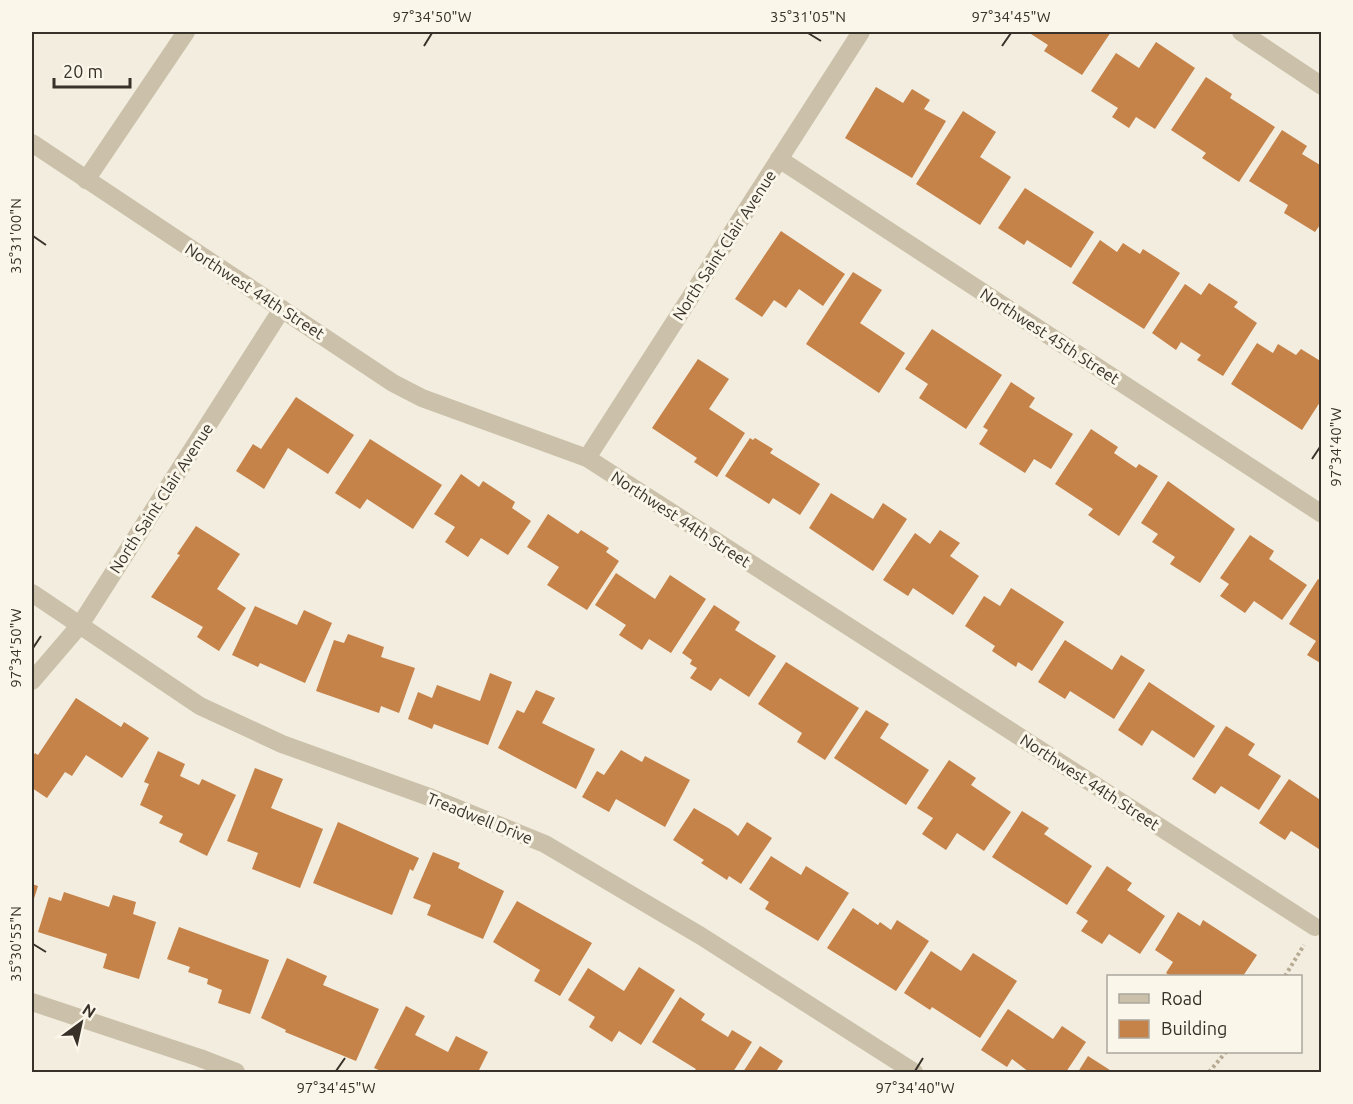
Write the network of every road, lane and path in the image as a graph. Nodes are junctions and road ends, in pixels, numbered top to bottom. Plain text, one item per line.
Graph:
1 (186, 32) edge
2 (861, 32) edge
3 (1241, 32) edge
4 (1322, 86) edge
5 (32, 143) edge
6 (779, 159) junction
7 (86, 180) junction
8 (282, 309) junction
9 (587, 458) junction
10 (1322, 514) edge
11 (32, 593) edge
12 (80, 625) junction
13 (32, 681) edge
14 (1315, 927) dead end
15 (32, 1002) edge
16 (1225, 1053) edge
17 (236, 1072) edge
18 (914, 1072) edge
19 (1209, 1072) edge

1 - 7 street
2 - 6 street, North Saint Clair Avenue
3 - 4 street
5 - 7 street, Northwest 44th Street
6 - 9 street, North Saint Clair Avenue
6 - 10 street, Northwest 45th Street
7 - 8 street, Northwest 44th Street
8 - 9 street, Northwest 44th Street
8 - 12 street, North Saint Clair Avenue
9 - 14 street, Northwest 44th Street
11 - 12 street, Treadwell Drive
12 - 13 street, North Saint Clair Avenue
12 - 18 street, Treadwell Drive
15 - 17 street
16 - 19 path

